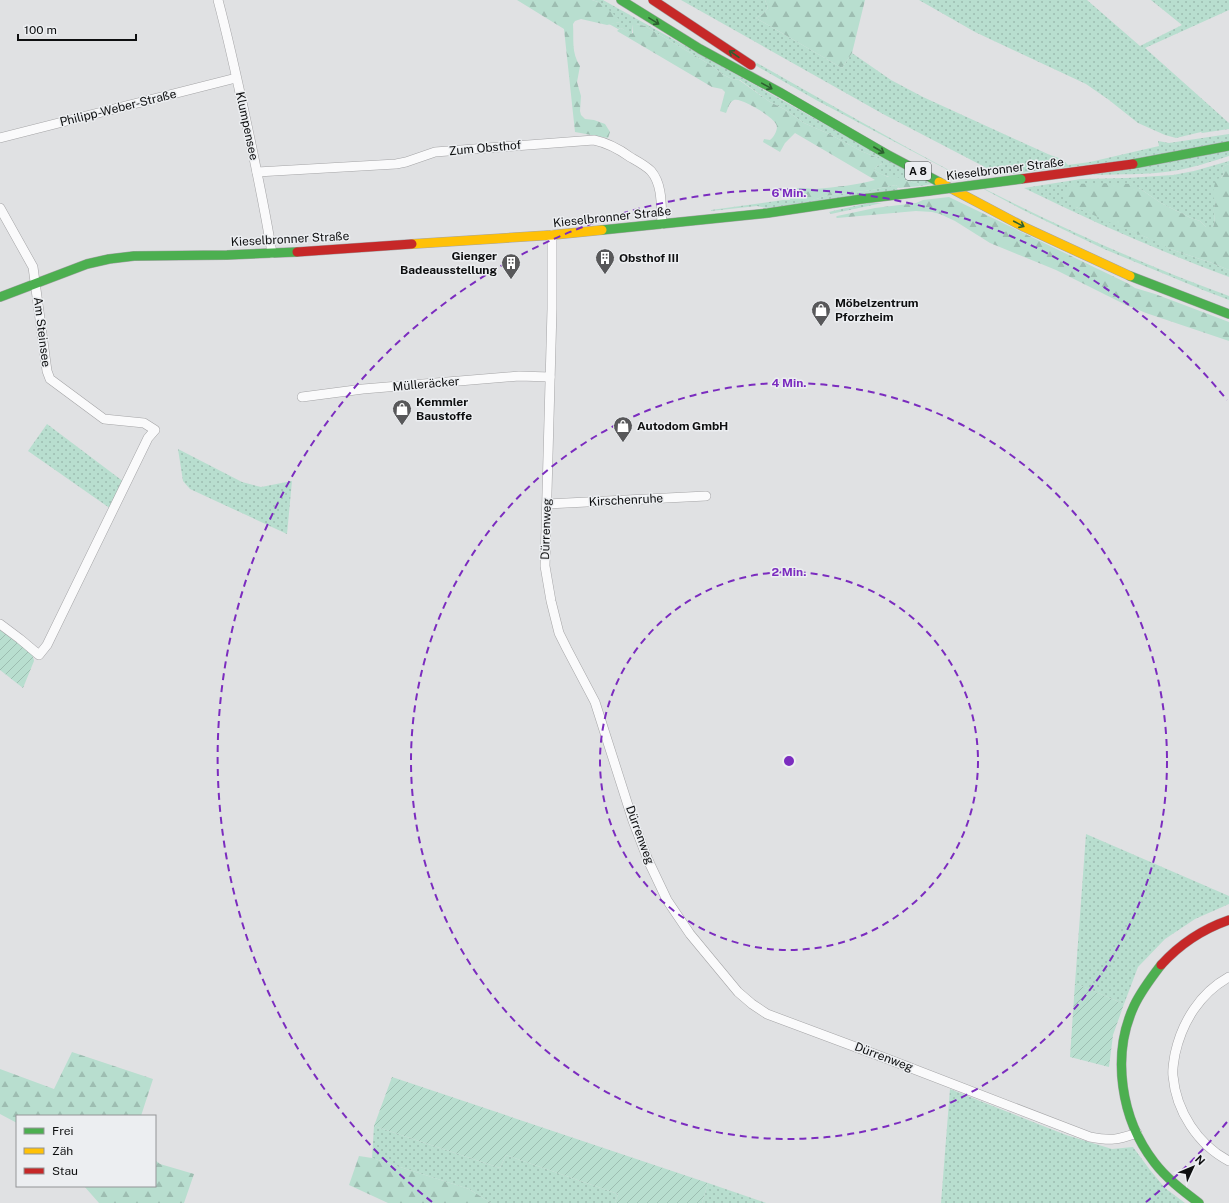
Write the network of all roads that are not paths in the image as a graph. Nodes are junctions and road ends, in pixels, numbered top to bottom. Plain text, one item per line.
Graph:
1 (218, 0) edge
2 (621, 0) edge
3 (653, 0) edge
4 (236, 78) junction
5 (0, 138) edge
6 (884, 142) dead end
7 (1229, 146) edge
8 (917, 160) dead end
9 (257, 172) junction
10 (0, 208) edge
11 (662, 224) junction
12 (552, 235) junction
13 (272, 253) junction
14 (36, 283) junction
15 (0, 297) edge
16 (1229, 307) edge
17 (1229, 314) edge
18 (550, 378) junction
19 (302, 397) dead end
20 (706, 496) dead end
21 (547, 504) junction
22 (0, 624) edge
23 (1229, 920) edge
24 (1229, 977) edge
25 (1137, 1134) junction
26 (1229, 1161) edge
27 (1199, 1203) edge

1 - 4 street, Klumpensee
2 -> 17 main road, A 8
6 -> 3 main road
4 - 5 street, Philipp-Weber-Straße
4 - 9 street, Klumpensee
7 - 11 main road, Kieselbronner Straße, bridge
8 - 16 main road, A 8
9 - 11 street, Zum Obsthof
9 - 13 street, Klumpensee
10 - 14 street, Am Steinsee
11 - 12 main road, Kieselbronner Straße
12 - 13 main road, Kieselbronner Straße
12 - 18 street, Dürrenweg
13 - 14 main road, Kieselbronner Straße
14 - 15 main road, Kieselbronner Straße
14 - 22 street, Am Steinsee
18 - 19 street, Mülleräcker
18 - 21 street, Dürrenweg
20 - 21 street, Kirschenruhe
21 - 25 street, Dürrenweg
23 - 25 main road
24 - 26 street
25 - 27 main road

